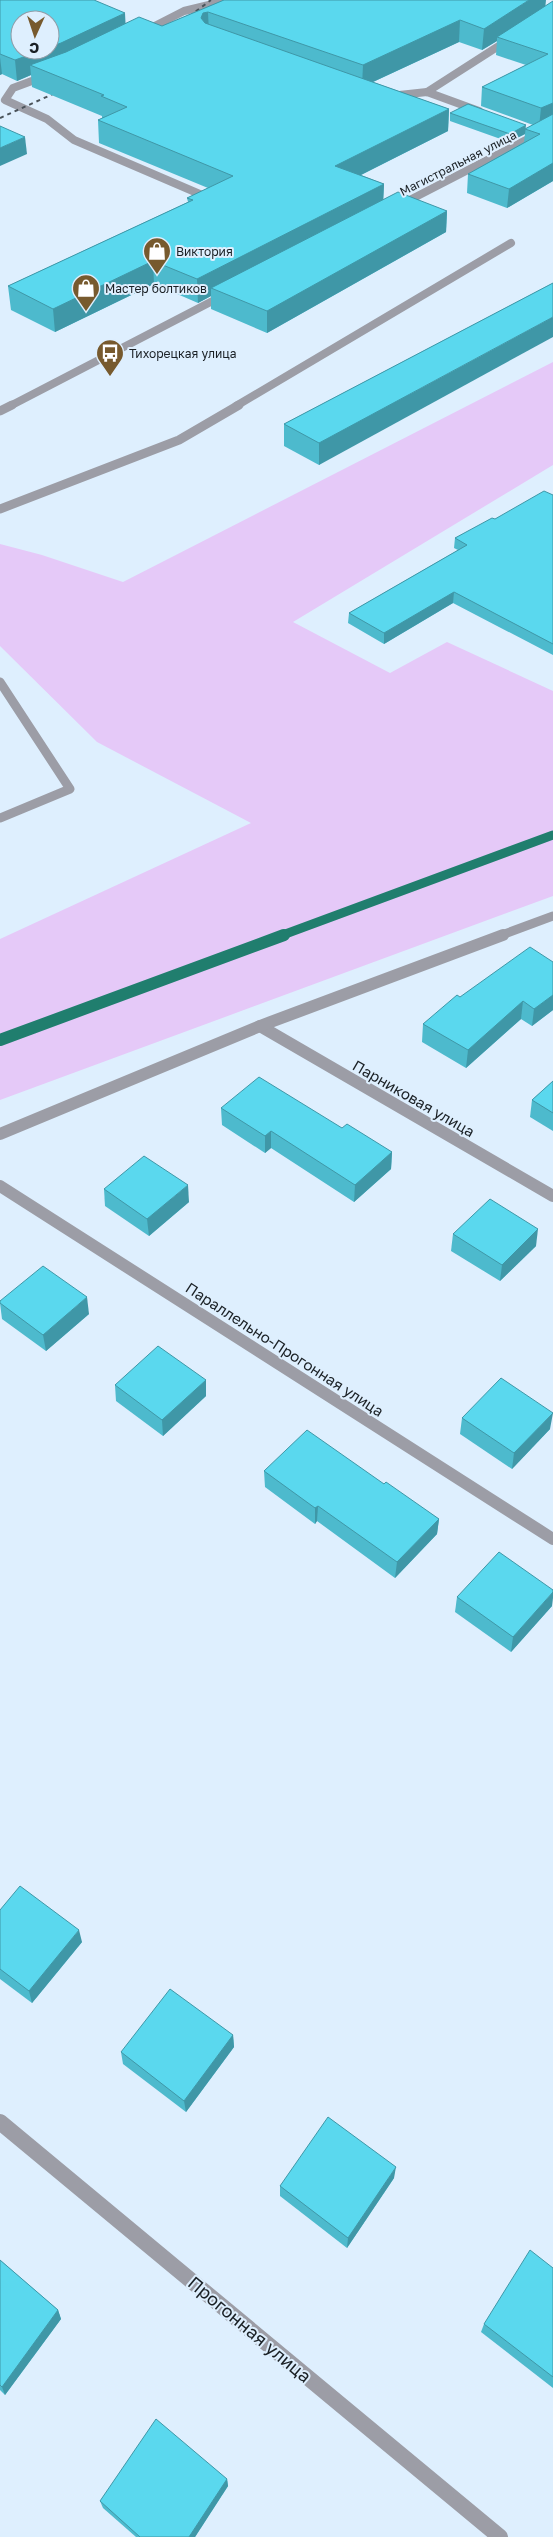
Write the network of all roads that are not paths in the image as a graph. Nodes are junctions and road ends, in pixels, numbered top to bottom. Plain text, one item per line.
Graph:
1 (229, 0) edge
2 (519, 33) edge
3 (135, 36) edge
4 (56, 72) edge
5 (427, 92) junction
6 (382, 96) edge
7 (488, 114) edge
8 (553, 126) edge
9 (532, 130) edge
10 (540, 133) junction
11 (202, 195) edge
12 (392, 209) edge
13 (512, 243) dead end
14 (235, 290) edge
15 (0, 411) edge
16 (0, 509) edge
17 (0, 682) edge
18 (0, 818) edge
19 (553, 916) edge
20 (260, 1026) junction
21 (0, 1134) edge
22 (0, 1186) edge
23 (553, 1196) edge
24 (553, 1540) edge
25 (0, 2122) edge
26 (500, 2537) edge

1 - 3 street
2 - 5 street
4 - 11 street
5 - 6 street
5 - 7 street
8 - 10 street, Магистральная улица
9 - 10 street
10 - 12 street, Магистральная улица
13 - 16 street
14 - 15 street
17 - 18 street
19 - 20 street
20 - 21 street
20 - 23 street, Парниковая улица
22 - 24 street, Параллельно-Прогонная улица
25 - 26 street, Прогонная улица

